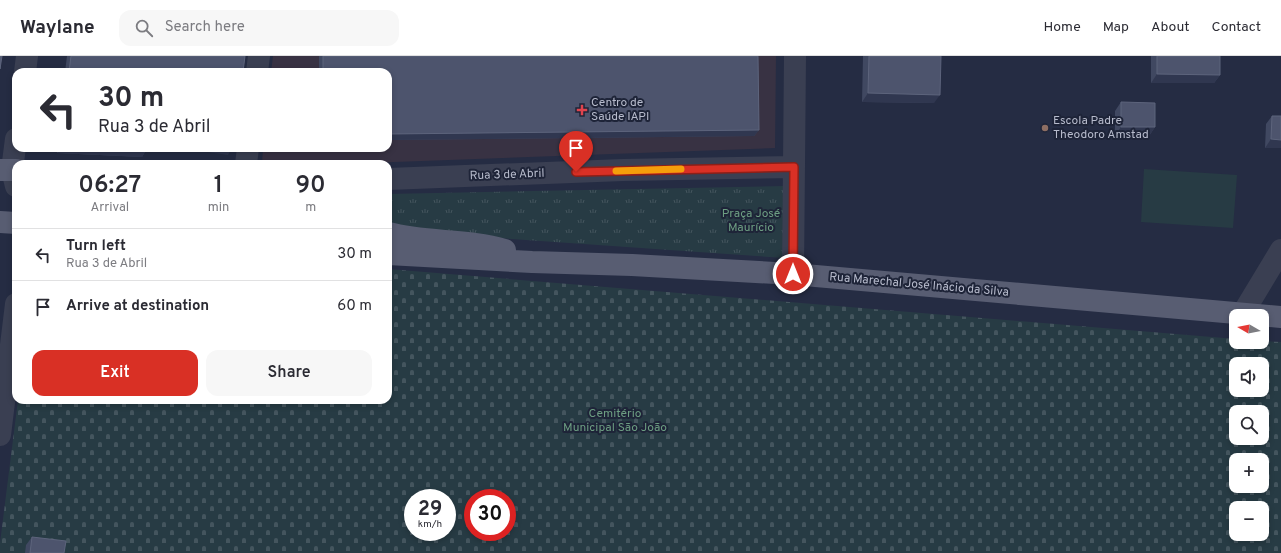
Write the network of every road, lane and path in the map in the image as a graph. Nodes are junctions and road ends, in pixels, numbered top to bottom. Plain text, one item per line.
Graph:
1 (27, 56) edge
2 (259, 56) edge
3 (794, 56) edge
4 (26, 68) edge
5 (258, 68) edge
6 (794, 167) junction
7 (392, 179) edge
8 (0, 222) edge
9 (12, 223) edge
10 (392, 235) edge
11 (1281, 250) edge
12 (392, 254) edge
13 (532, 262) junction
14 (793, 274) junction
15 (1245, 309) edge
16 (1229, 312) edge
17 (1269, 316) edge
18 (1281, 317) edge
19 (12, 337) edge
20 (0, 435) edge

1 - 4 street
2 - 5 street
3 - 6 street
6 - 7 street, Rua 3 de Abril
6 - 14 street
8 - 9 main road
10 - 13 main road, Rua Marechal José Inácio da Silva
11 - 15 street
12 - 13 main road, Rua Marechal José Inácio da Silva
13 - 14 main road, Rua Marechal José Inácio da Silva
14 - 16 main road, Rua Marechal José Inácio da Silva
17 - 18 main road, Rua Marechal José Inácio da Silva
19 - 20 street

